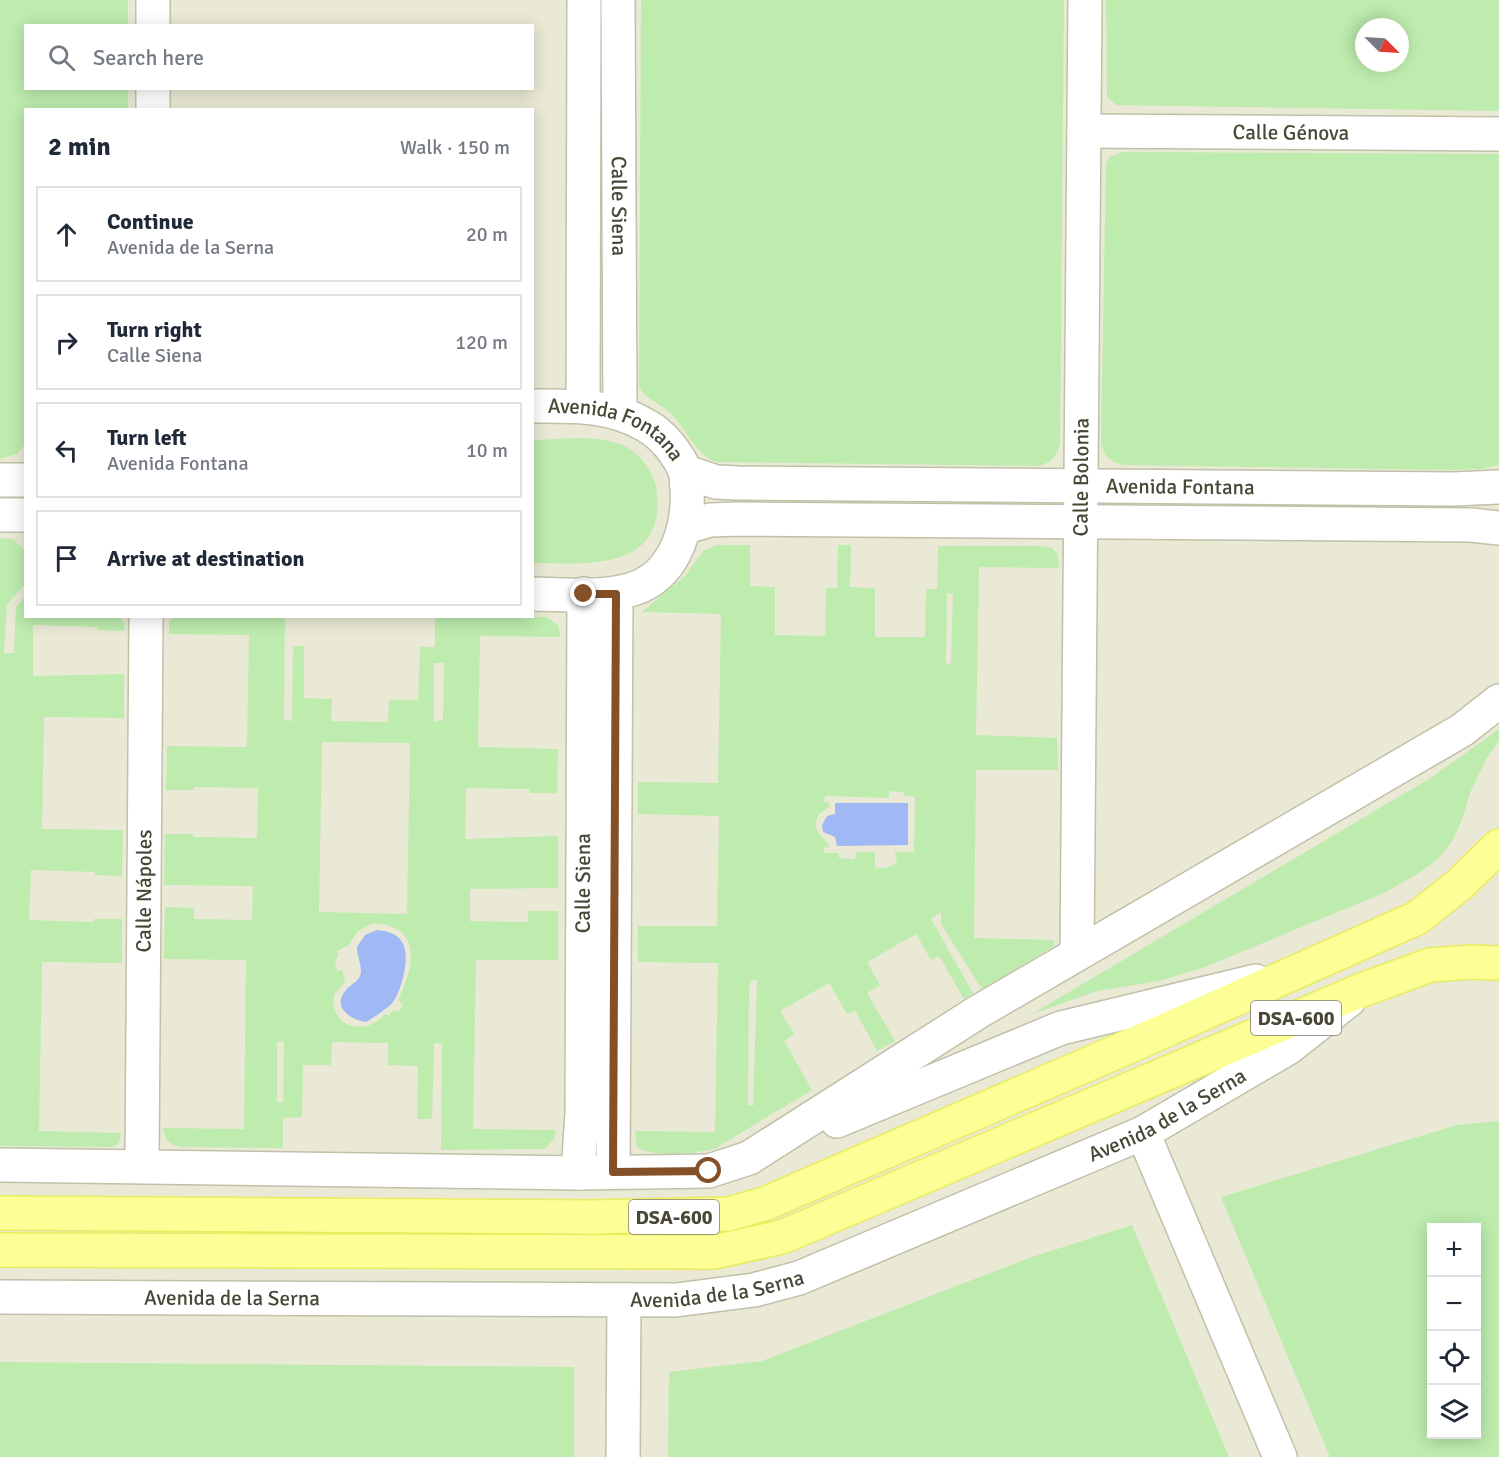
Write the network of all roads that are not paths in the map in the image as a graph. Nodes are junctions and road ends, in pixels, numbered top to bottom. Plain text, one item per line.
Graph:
1 (153, 0) edge
2 (584, 0) edge
3 (618, 0) edge
4 (1085, 0) edge
5 (153, 24) edge
6 (153, 90) edge
7 (153, 108) edge
8 (1084, 131) junction
9 (1499, 134) edge
10 (534, 406) edge
11 (583, 406) junction
12 (620, 412) junction
13 (686, 472) junction
14 (0, 480) edge
15 (24, 480) edge
16 (1081, 484) junction
17 (1499, 487) edge
18 (0, 515) edge
19 (24, 515) edge
20 (1081, 523) junction
21 (686, 527) junction
22 (1499, 528) edge
23 (534, 594) edge
24 (600, 594) junction
25 (146, 618) edge
26 (1499, 701) edge
27 (1499, 846) edge
28 (1077, 954) junction
29 (1499, 963) edge
30 (1299, 971) junction
31 (1362, 990) junction
32 (1143, 1133) junction
33 (749, 1158) junction
34 (0, 1164) edge
35 (142, 1165) junction
36 (613, 1172) junction
37 (578, 1173) junction
38 (0, 1213) edge
39 (0, 1250) edge
40 (0, 1297) edge
41 (624, 1300) junction
42 (623, 1457) edge
43 (1280, 1457) edge

1 - 5 street
2 - 11 street, Calle Siena
3 - 12 street, Calle Siena
4 - 8 street, Calle Bolonia
6 - 7 street
8 - 9 street, Calle Génova
8 - 16 street, Calle Bolonia
10 - 11 street, Avenida Fontana
11 - 12 street, Avenida Fontana
12 - 13 street, Avenida Fontana
13 - 16 street, Avenida Fontana
13 - 21 street, Avenida Fontana
14 - 15 street
16 - 17 street, Avenida Fontana
16 - 20 street, Calle Bolonia
18 - 19 street
20 - 21 street, Avenida Fontana
20 - 22 street, Avenida Fontana
20 - 28 street, Calle Bolonia
21 - 24 street, Avenida Fontana
23 - 24 street, Avenida Fontana
24 - 36 street, Calle Siena
24 - 37 street, Calle Siena
25 - 35 street, Calle Nápoles
26 - 28 street
27 - 30 main road, DSA-600
28 - 33 street
29 - 31 main road, Avenida de la Serna / DSA-600
30 - 33 street
30 - 38 main road, DSA-600
31 - 32 street, Avenida de la Serna
31 - 39 main road, Avenida de la Serna / DSA-600
32 - 41 street, Avenida de la Serna
32 - 43 street
33 - 36 street
34 - 35 street
35 - 37 street
36 - 37 street
40 - 41 street, Avenida de la Serna
41 - 42 street

